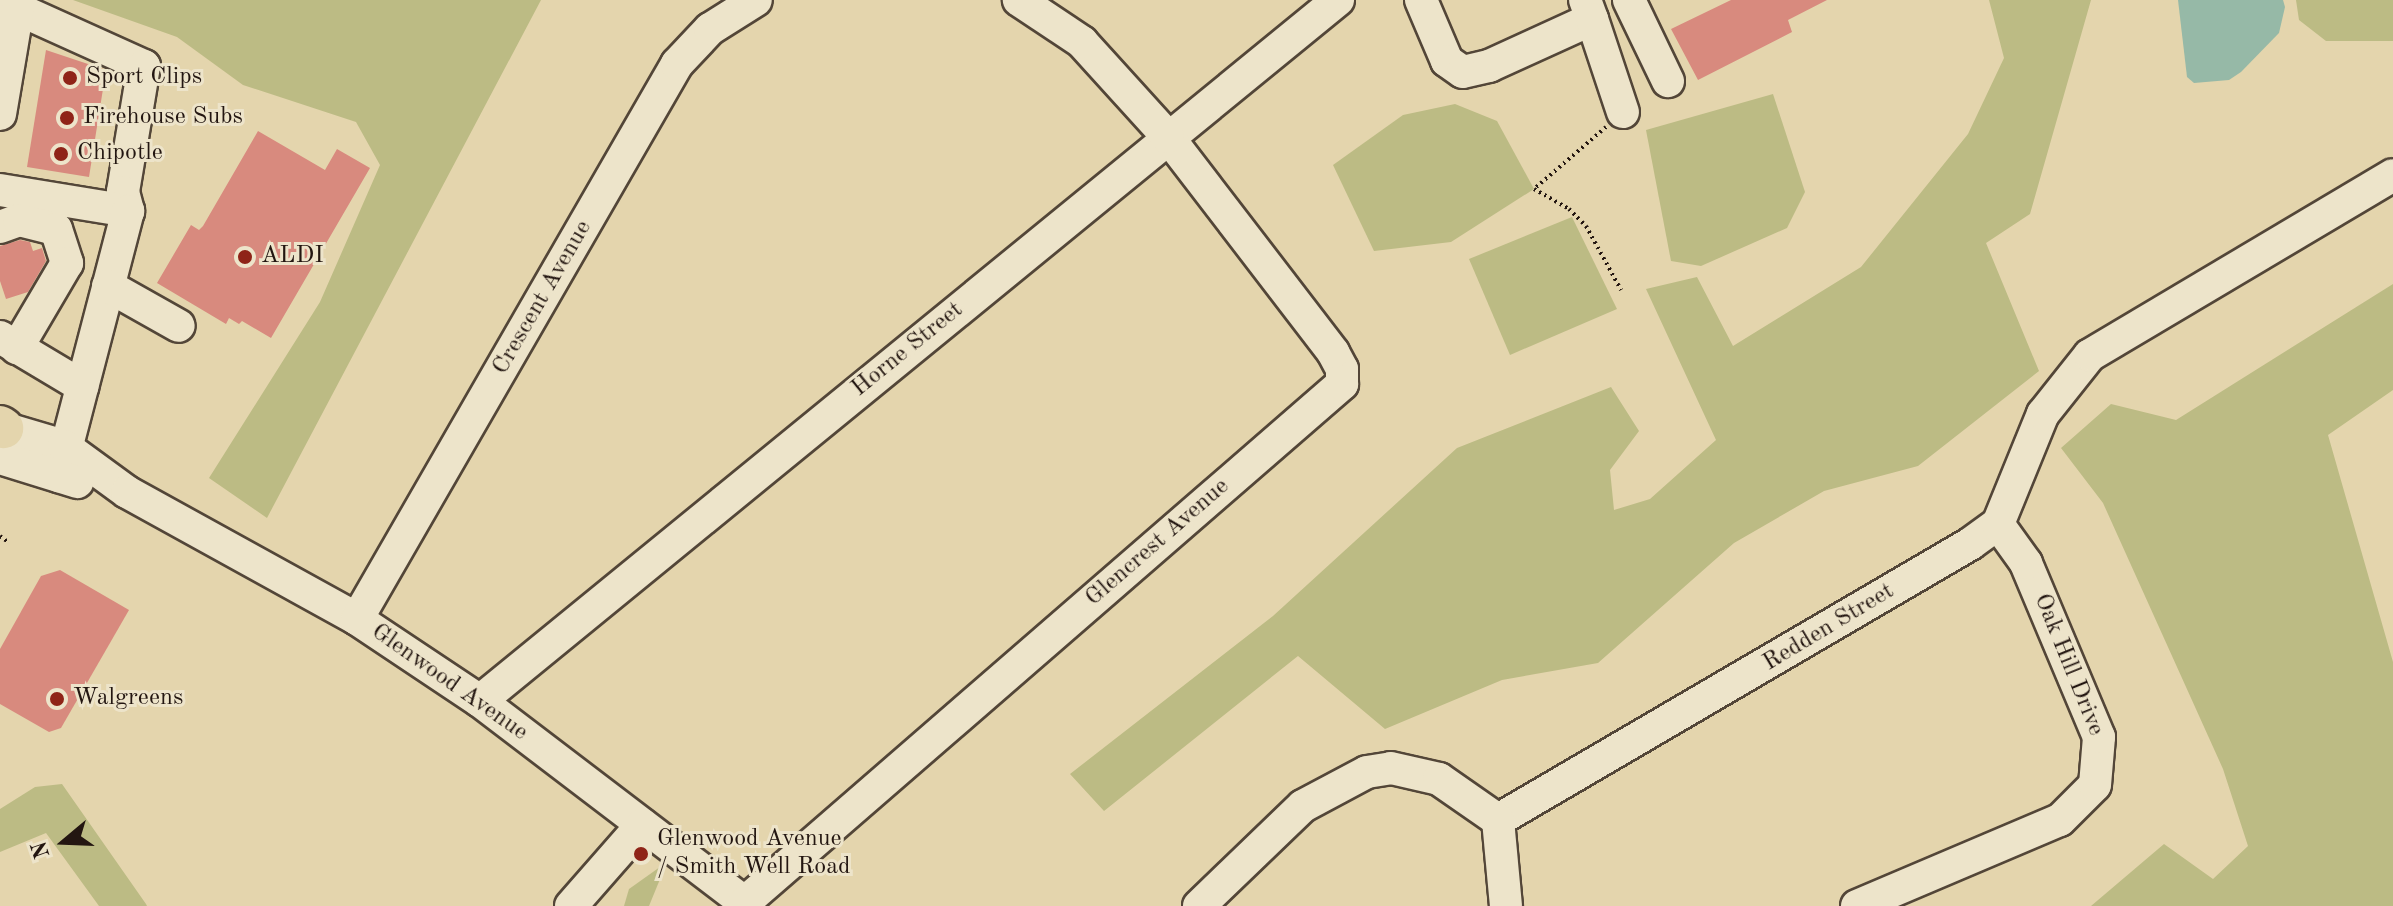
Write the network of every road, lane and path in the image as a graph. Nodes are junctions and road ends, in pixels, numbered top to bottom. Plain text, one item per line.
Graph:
1 (756, 0) edge
2 (1019, 0) edge
3 (1338, 0) edge
4 (1421, 0) edge
5 (1629, 0) edge
6 (9, 5) edge
7 (1588, 9) edge
8 (1668, 81) dead end
9 (1623, 112) joint
10 (0, 114) edge
11 (1168, 137) junction
12 (2393, 175) edge
13 (11, 207) edge
14 (128, 211) junction
15 (108, 286) junction
16 (1621, 290) dead end
17 (179, 326) dead end
18 (9, 343) edge
19 (82, 386) junction
20 (1, 435) edge
21 (62, 461) junction
22 (1998, 524) junction
23 (0, 536) edge
24 (8, 542) dead end
25 (357, 619) junction
26 (480, 701) junction
27 (1498, 820) junction
28 (642, 825) junction
29 (747, 904) edge
30 (571, 906) edge
31 (1199, 906) edge
32 (1506, 906) edge
33 (1857, 906) edge

1 - 25 street, Crescent Avenue
2 - 11 street
3 - 11 street, Horne Street
4 - 7 street
5 - 8 street
6 - 10 street
6 - 14 street
7 - 9 street
9 - 16 path
11 - 26 street, Horne Street
11 - 29 street, Glencrest Avenue
12 - 22 street
13 - 14 street
13 - 18 street
14 - 15 street
15 - 17 street
15 - 19 street
18 - 19 street
19 - 21 street
20 - 21 street, Glenwood Avenue
21 - 25 street, Glenwood Avenue
22 - 27 street, Redden Street
22 - 33 street, Oak Hill Drive
23 - 24 path
25 - 26 street, Glenwood Avenue
26 - 28 street, Glenwood Avenue
27 - 31 street
27 - 32 street
28 - 29 street, Glenwood Avenue
28 - 30 street

